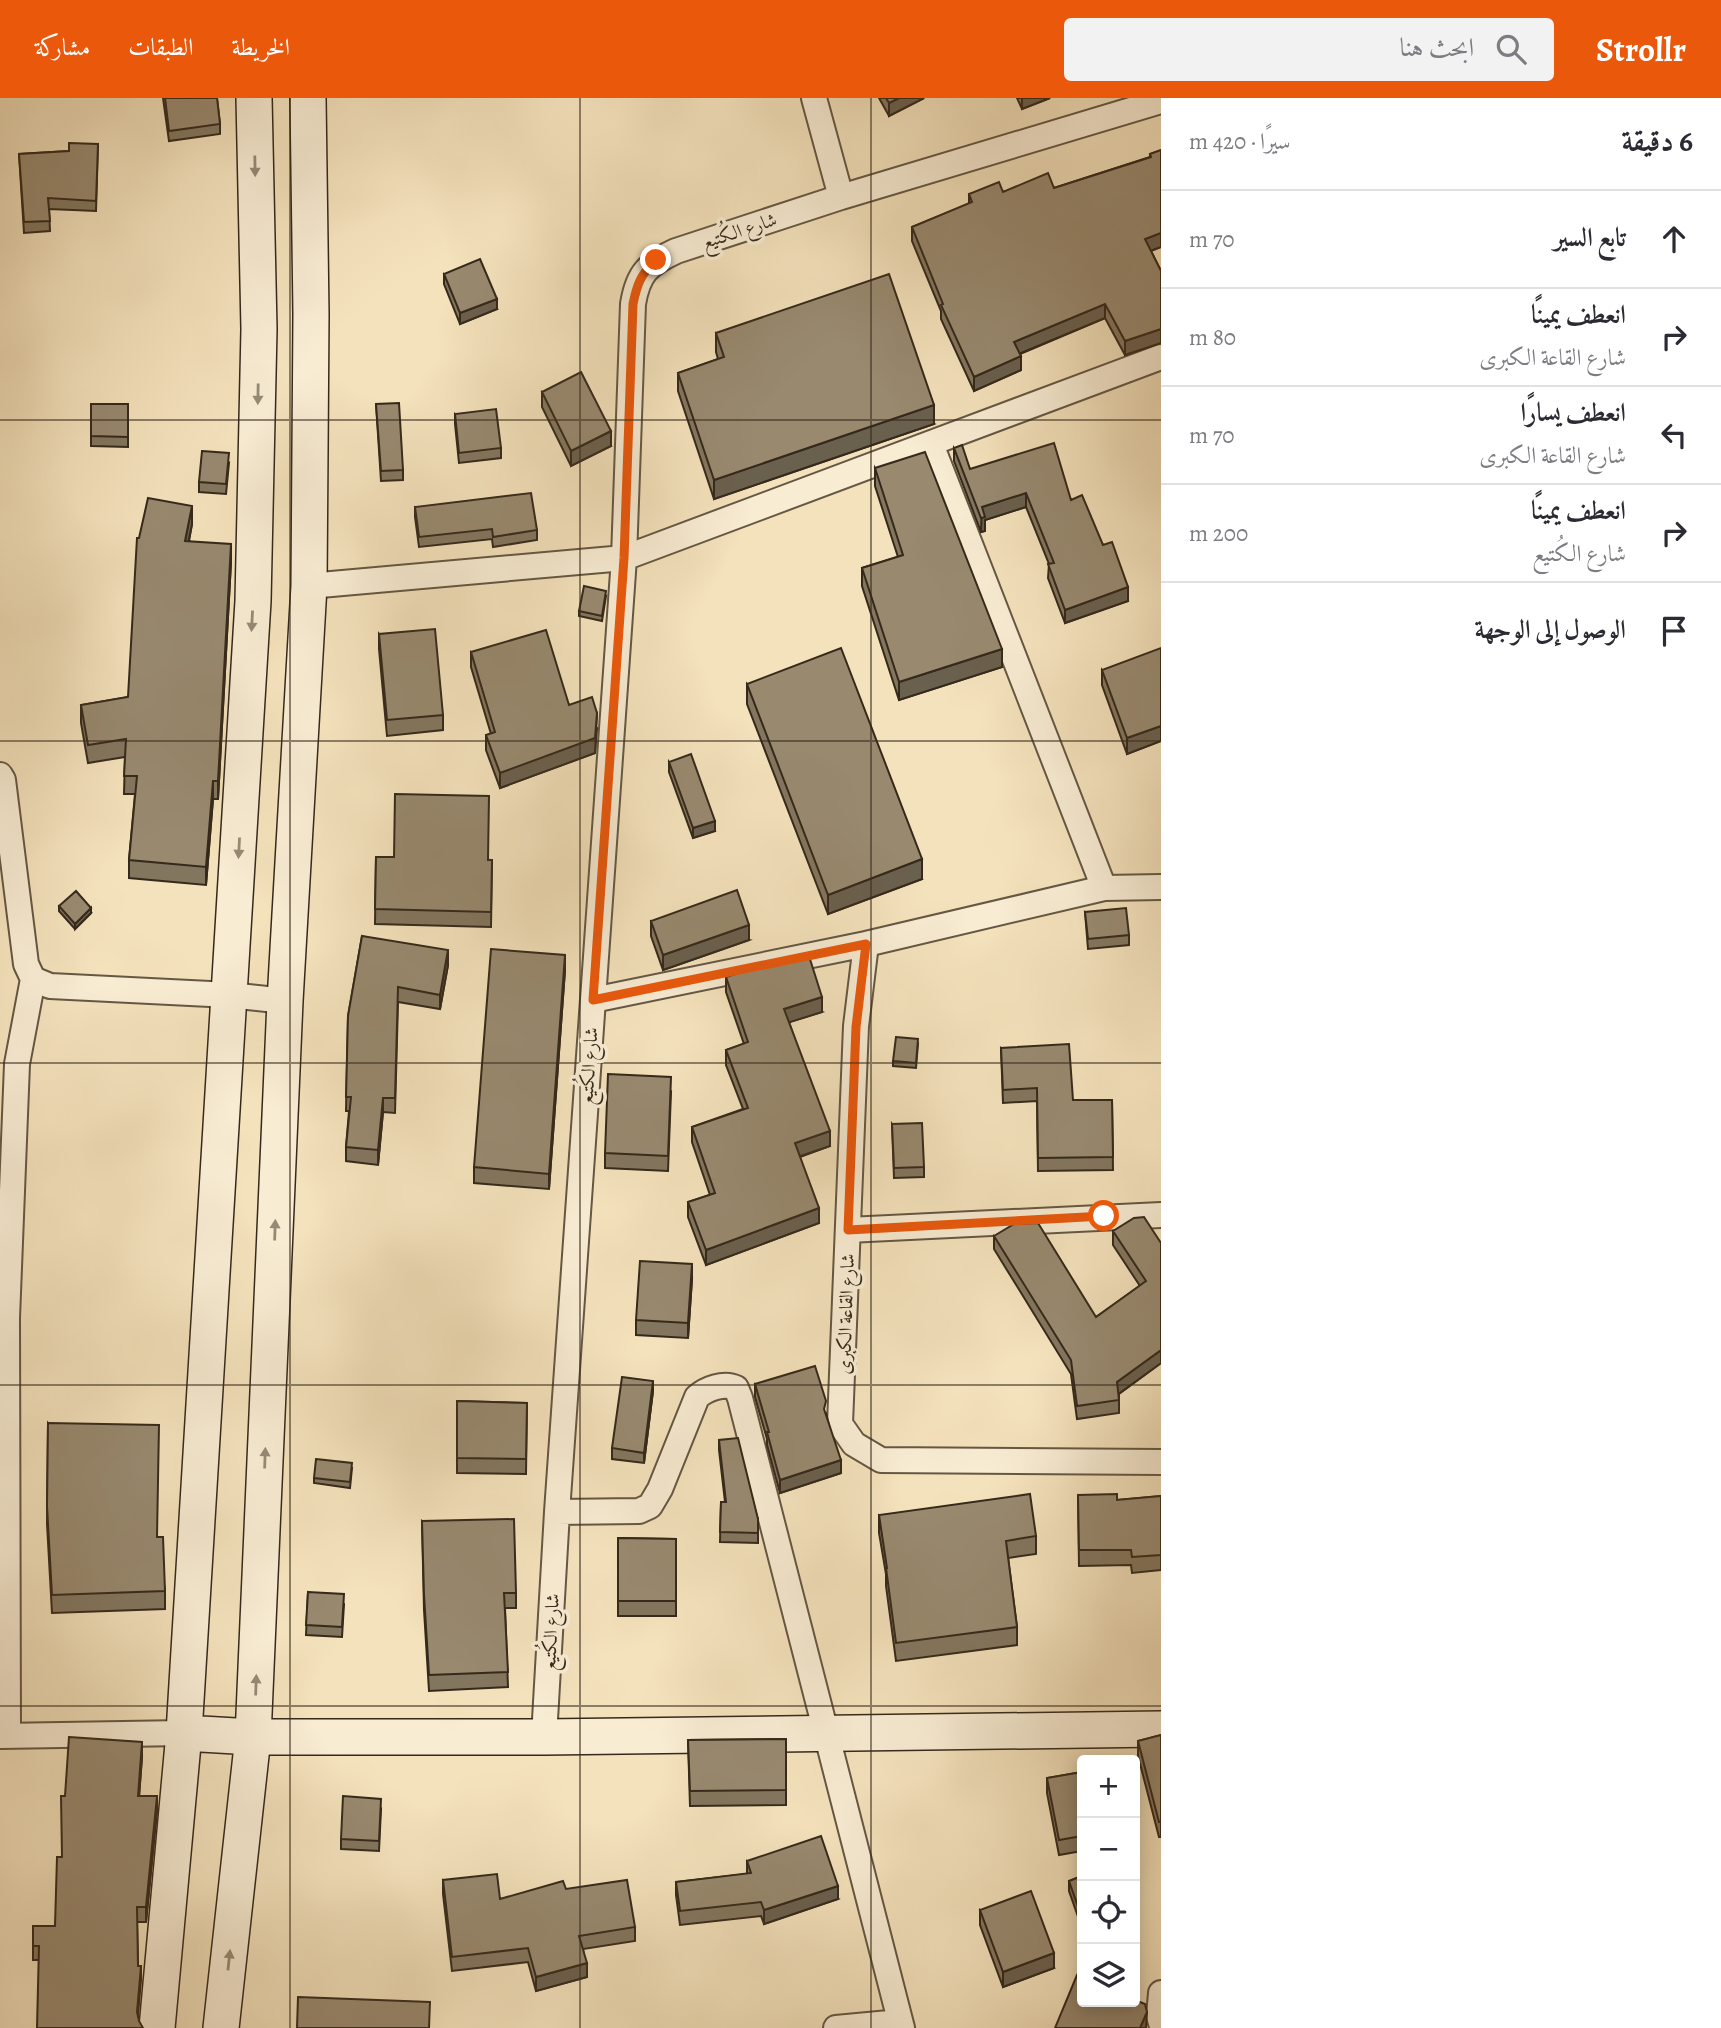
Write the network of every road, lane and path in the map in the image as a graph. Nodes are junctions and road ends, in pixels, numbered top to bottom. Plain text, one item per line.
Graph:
1 (254, 98) edge
2 (308, 98) edge
3 (814, 98) edge
4 (1161, 101) edge
5 (841, 197) junction
6 (1161, 357) edge
7 (931, 443) junction
8 (624, 558) junction
9 (309, 586) junction
10 (0, 775) edge
11 (1161, 887) edge
12 (1104, 888) junction
13 (866, 944) junction
14 (33, 979) junction
15 (230, 995) junction
16 (593, 1000) junction
17 (285, 1001) junction
18 (1161, 1215) edge
19 (848, 1230) junction
20 (1161, 1462) edge
21 (556, 1512) junction
22 (1161, 1729) edge
23 (184, 1733) junction
24 (826, 1734) junction
25 (4, 1736) edge
26 (253, 1737) junction
27 (544, 1737) junction
28 (1161, 1993) edge
29 (1161, 2023) edge
30 (901, 2025) edge
31 (157, 2028) edge
32 (221, 2028) edge
33 (835, 2028) edge

1 -> 15 main road
2 - 9 main road
3 - 5 street
4 - 5 street, شارع الكُتيع
5 - 8 street, شارع الكُتيع
6 - 7 street
7 - 8 street
7 - 12 street
8 - 9 street
8 - 16 street, شارع الكُتيع
9 - 17 main road
10 - 14 street
11 - 12 street
12 - 13 street
13 - 16 street
13 - 19 street, شارع القاعة الكبرى
14 - 15 street
14 - 25 street
15 - 17 street
15 - 23 main road
16 - 21 street, شارع الكُتيع
26 -> 17 main road
18 - 19 street
19 - 20 street, شارع القاعة الكبرى
21 - 24 street
21 - 27 street, شارع الكُتيع
22 - 24 main road
23 - 25 street
23 - 26 main road
23 - 31 main road
24 - 27 main road
24 - 30 street
26 - 27 main road
32 -> 26 main road
28 - 29 street
30 - 33 street

